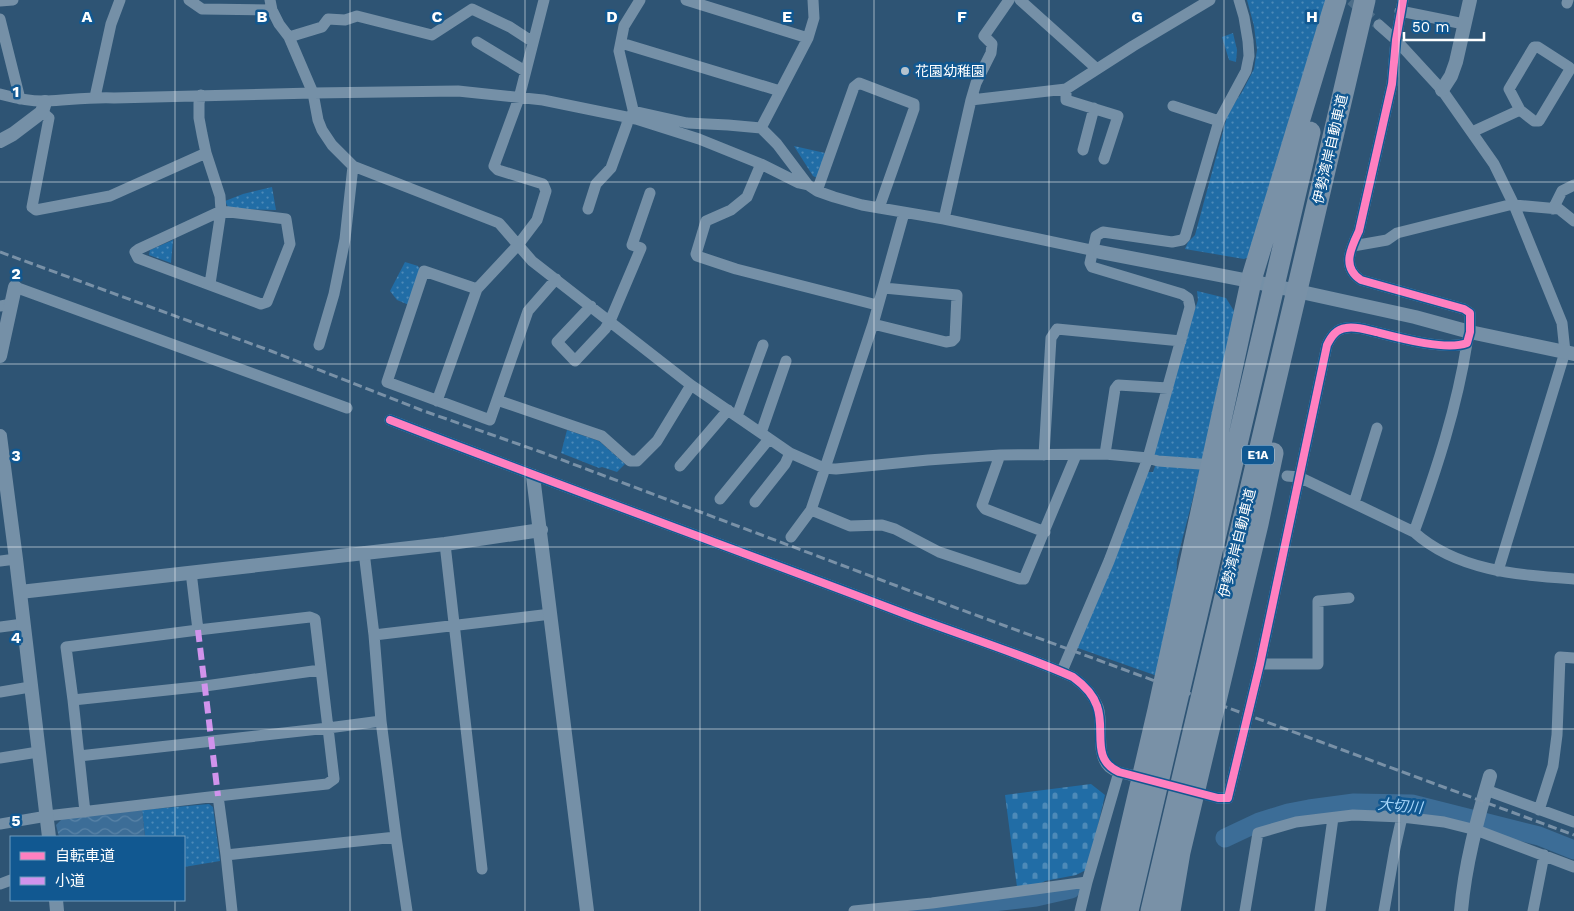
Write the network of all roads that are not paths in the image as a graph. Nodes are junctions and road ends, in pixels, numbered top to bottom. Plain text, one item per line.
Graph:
1 (13, 0) edge
2 (120, 0) edge
3 (189, 0) edge
4 (544, 0) edge
5 (640, 0) edge
6 (686, 0) edge
7 (813, 0) edge
8 (1009, 0) edge
9 (1020, 0) edge
10 (1210, 0) edge
11 (1239, 0) edge
12 (1336, 0) edge
13 (1341, 0) edge
14 (1365, 0) edge
15 (1470, 0) edge
16 (0, 1) edge
17 (1190, 4) edge
18 (271, 5) edge
19 (1402, 5) edge
20 (0, 19) edge
21 (1464, 24) junction
22 (1379, 25) tunnel mouth
23 (289, 37) junction
24 (808, 38) junction
25 (1396, 40) junction
26 (477, 42) dead end
27 (532, 42) junction
28 (621, 43) junction
29 (1097, 70) junction
30 (525, 71) junction
31 (1066, 89) junction
32 (1442, 90) junction
33 (780, 92) junction
34 (313, 93) junction
35 (0, 94) edge
36 (201, 95) junction
37 (95, 97) junction
38 (519, 98) junction
39 (20, 99) junction
40 (972, 100) junction
41 (1173, 106) dead end
42 (43, 107) junction
43 (1094, 108) junction
44 (1520, 110) junction
45 (632, 116) junction
46 (1219, 121) junction
47 (760, 128) junction
48 (1472, 132) junction
49 (0, 141) edge
50 (1083, 150) dead end
51 (206, 153) junction
52 (1104, 158) dead end
53 (761, 164) junction
54 (353, 166) junction
55 (1574, 185) edge
56 (812, 188) junction
57 (650, 193) dead end
58 (1513, 204) junction
59 (880, 208) junction
60 (588, 209) dead end
61 (1552, 209) junction
62 (221, 212) junction
63 (904, 213) junction
64 (944, 219) junction
65 (1574, 221) edge
66 (518, 245) junction
67 (1353, 246) junction
68 (1096, 251) junction
69 (556, 279) junction
70 (210, 284) junction
71 (14, 287) joint
72 (884, 288) junction
73 (477, 289) junction
74 (1294, 304) junction
75 (5, 305) edge
76 (877, 305) junction
77 (591, 306) junction
78 (610, 321) junction
79 (873, 324) junction
80 (1469, 338) junction
81 (1181, 341) junction
82 (319, 345) dead end
83 (763, 345) dead end
84 (1570, 353) edge
85 (0, 356) edge
86 (786, 361) dead end
87 (691, 385) junction
88 (1168, 388) junction
89 (497, 400) junction
90 (438, 401) junction
91 (347, 408) dead end
92 (732, 413) junction
93 (390, 420) dead end
94 (1377, 428) dead end
95 (0, 436) edge
96 (765, 436) junction
97 (790, 453) junction
98 (1105, 454) junction
99 (1000, 455) junction
100 (1044, 455) junction
101 (1076, 455) junction
102 (1153, 460) junction
103 (1209, 464) dead end
104 (680, 466) dead end
105 (824, 468) junction
106 (534, 476) junction
107 (1286, 476) dead end
108 (1299, 477) junction
109 (4, 495) edge
110 (720, 499) dead end
111 (755, 502) dead end
112 (1354, 503) junction
113 (811, 510) junction
114 (541, 530) junction
115 (1045, 532) junction
116 (1414, 532) junction
117 (791, 538) dead end
118 (445, 544) junction
119 (364, 552) junction
120 (16, 559) junction
121 (0, 561) edge
122 (1498, 571) junction
123 (191, 572) junction
124 (1574, 579) edge
125 (20, 592) junction
126 (1349, 598) dead end
127 (551, 614) junction
128 (23, 624) junction
129 (455, 625) junction
130 (0, 628) edge
131 (198, 630) junction
132 (374, 635) junction
133 (1574, 658) edge
134 (1260, 664) junction
135 (320, 670) junction
136 (1062, 672) junction
137 (30, 687) junction
138 (0, 692) edge
139 (73, 700) junction
140 (381, 721) junction
141 (328, 728) junction
142 (38, 752) junction
143 (79, 756) junction
144 (0, 758) edge
145 (1119, 772) junction
146 (1135, 776) dead end
147 (1488, 783) joint
148 (218, 796) junction
149 (1218, 798) dead end
150 (1539, 810) junction
151 (85, 812) junction
152 (47, 816) junction
153 (1402, 817) junction
154 (1333, 818) junction
155 (1574, 822) edge
156 (1477, 823) junction
157 (0, 824) edge
158 (49, 836) edge
159 (396, 836) junction
160 (226, 855) junction
161 (1544, 855) junction
162 (1574, 866) edge
163 (482, 869) dead end
164 (1087, 882) junction
165 (232, 911) edge
166 (407, 911) edge
167 (587, 911) edge
168 (854, 911) edge
169 (1080, 911) edge
170 (1111, 911) edge
171 (1128, 911) edge
172 (1151, 911) edge
173 (1170, 911) edge
174 (1245, 911) edge
175 (1320, 911) edge
176 (1384, 911) edge
177 (1461, 911) edge
178 (1533, 911) edge

1 - 16 street
2 - 37 street
3 - 18 street
4 - 27 street
5 - 28 street
6 - 24 street
7 - 24 street
8 - 40 street
9 - 29 street
10 - 17 street
11 - 46 street
12 - 170 highway, bridge
13 - 171 highway, 伊勢湾岸自動車道 / E1A, bridge
14 - 74 highway, 伊勢湾岸自動車道 / E1A, bridge
15 - 21 street
17 - 29 street
18 - 23 street
19 - 21 street
19 - 25 street
20 - 39 street
21 - 32 street
22 - 25 street
23 - 27 street
23 - 34 street
24 - 33 street
25 - 32 street
25 - 67 street
26 - 30 street
27 - 30 street
28 - 33 street
28 - 45 street
29 - 31 street
30 - 38 street
31 - 40 street
31 - 43 street
32 - 48 street
33 - 47 street
34 - 36 street
34 - 38 street
34 - 54 street
35 - 39 street
36 - 37 street
36 - 51 street
37 - 42 street
38 - 45 street
38 - 66 street
39 - 42 street
40 - 64 street
41 - 46 street
42 - 49 street
42 - 51 street
43 - 50 street
43 - 52 street
44 - 44 street
44 - 48 street
45 - 47 street
45 - 53 street
45 - 60 street
46 - 68 street
47 - 56 street
48 - 58 street
51 - 62 street
53 - 56 street
53 - 76 street
54 - 66 street
54 - 82 street
55 - 61 street
56 - 59 street
56 - 59 street
57 - 78 street
58 - 61 street
58 - 67 street
58 - 84 street
59 - 63 street
61 - 65 street
62 - 70 street
62 - 70 street
62 - 70 street
63 - 64 street
63 - 72 street
64 - 68 street
66 - 69 street
66 - 73 street
67 - 80 street
68 - 80 street
68 - 81 street
69 - 77 street
69 - 89 street
71 - 75 street
71 - 91 street
72 - 76 street
72 - 79 street
73 - 90 street
73 - 90 street
74 - 172 highway, 伊勢湾岸自動車道 / E1A, bridge
74 - 173 highway, bridge
75 - 85 street
76 - 79 street
77 - 78 street
77 - 78 street
78 - 87 street
79 - 105 street
80 - 84 street
80 - 108 street
80 - 116 street
81 - 88 street
81 - 100 street
83 - 92 street
84 - 122 street
86 - 96 street
87 - 89 street
87 - 92 street
88 - 98 street
88 - 102 street
89 - 90 street
92 - 96 street
92 - 104 street
93 - 106 street
94 - 112 street
95 - 109 street
96 - 97 street
96 - 110 street
97 - 105 street
97 - 111 street
98 - 101 street
98 - 102 street
99 - 100 street
99 - 105 street
99 - 115 street
100 - 101 street
101 - 115 street
102 - 103 street
102 - 136 street
105 - 113 street
106 - 114 street
106 - 136 street
107 - 108 street
108 - 112 street
108 - 134 street
109 - 120 street
112 - 116 street
113 - 115 street
113 - 117 street
114 - 118 street
114 - 127 street
116 - 122 street
118 - 119 street
118 - 129 street
119 - 123 street
119 - 132 street
120 - 121 street
120 - 125 street
122 - 124 street
123 - 125 street
123 - 131 street
125 - 128 street
126 - 134 street
127 - 129 street
127 - 167 street
128 - 130 street
128 - 137 street
129 - 132 street
129 - 163 street
131 - 135 street
131 - 139 street
132 - 140 street
133 - 150 street
134 - 149 street
135 - 139 street
135 - 141 street
136 - 145 street
137 - 138 street
137 - 142 street
139 - 143 street
140 - 141 street
140 - 159 street
141 - 143 street
141 - 148 street
142 - 144 street
142 - 152 street
143 - 151 street
145 - 146 street
145 - 164 street
147 - 150 street
147 - 156 street
148 - 151 street
148 - 160 street
150 - 155 street
151 - 152 street
152 - 157 street
152 - 158 street
153 - 154 street
153 - 156 street
153 - 176 street
154 - 174 street
154 - 175 street
156 - 161 street
156 - 177 street
159 - 160 street
159 - 166 street
160 - 165 street
161 - 162 street
161 - 178 street
164 - 168 street
164 - 169 street

